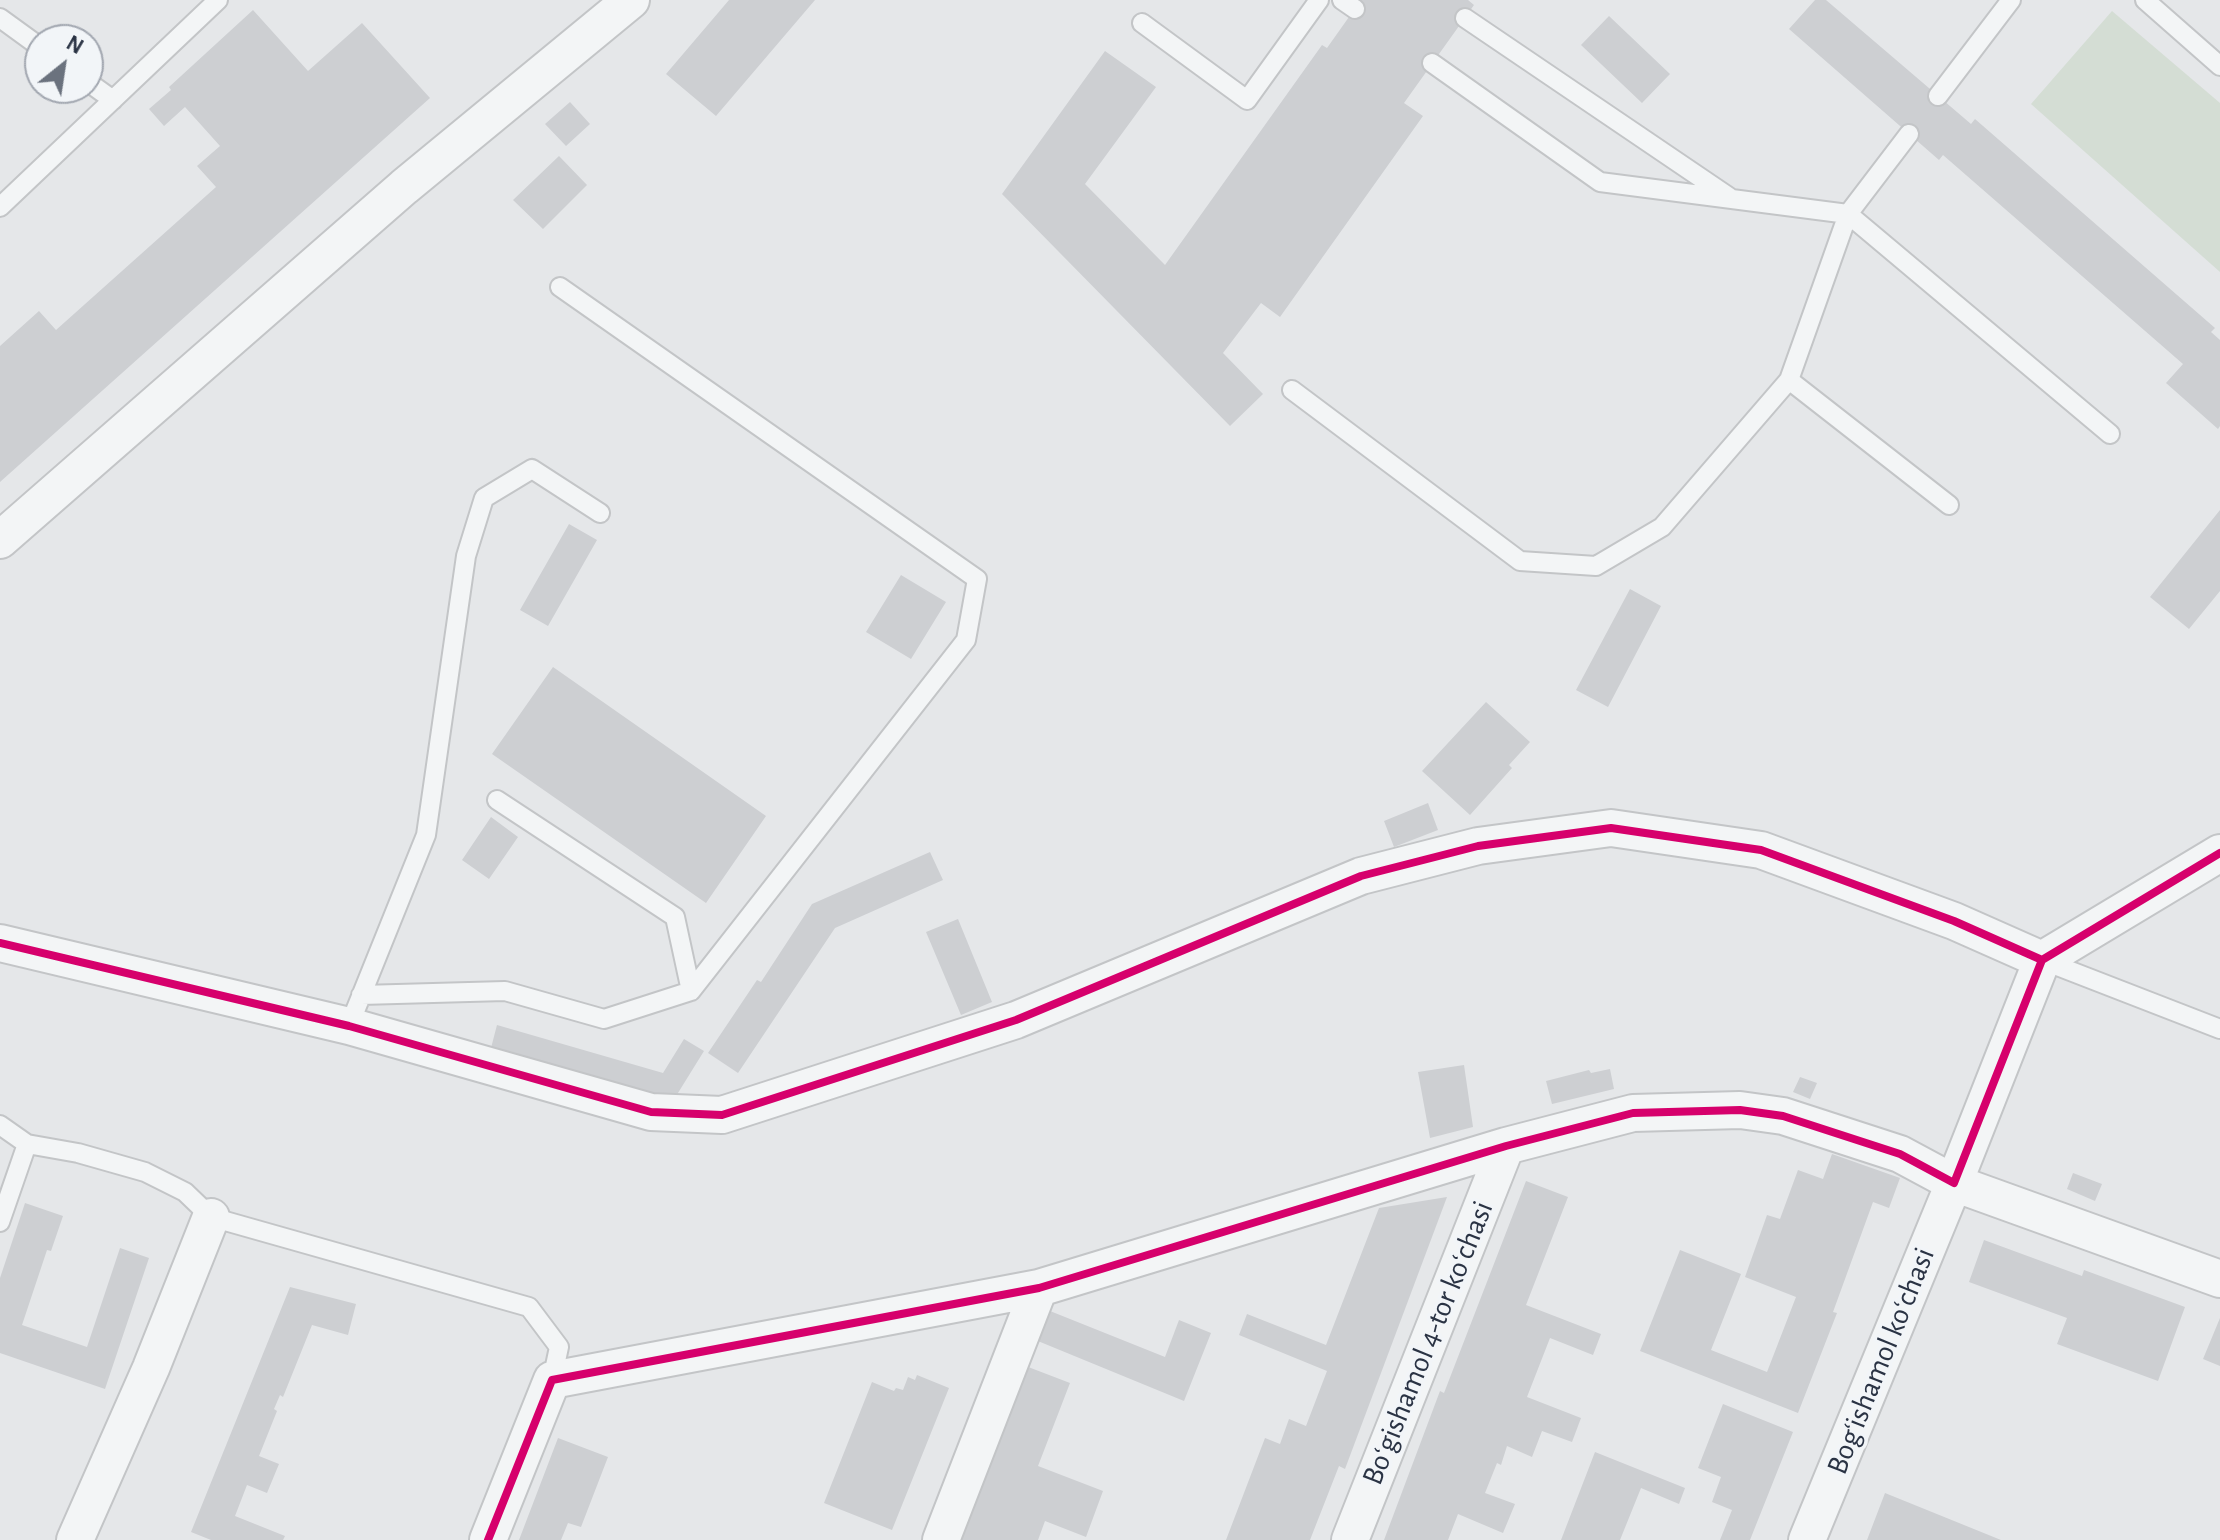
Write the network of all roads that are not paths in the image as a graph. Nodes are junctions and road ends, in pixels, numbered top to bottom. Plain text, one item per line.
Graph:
1 (218, 0) edge
2 (631, 0) edge
3 (1319, 0) edge
4 (2011, 0) edge
5 (2145, 0) edge
6 (0, 18) edge
7 (1465, 18) dead end
8 (1142, 23) dead end
9 (24, 35) edge
10 (1432, 63) dead end
11 (2220, 66) edge
12 (104, 94) edge
13 (1938, 96) dead end
14 (113, 100) junction
15 (1909, 134) dead end
16 (1731, 199) junction
17 (0, 207) edge
18 (1848, 214) junction
19 (560, 287) dead end
20 (1789, 380) junction
21 (1292, 390) dead end
22 (2110, 434) dead end
23 (1949, 505) dead end
24 (600, 513) dead end
25 (0, 540) edge
26 (497, 800) dead end
27 (2220, 853) edge
28 (0, 943) edge
29 (2042, 960) junction
30 (691, 991) junction
31 (355, 1010) junction
32 (2220, 1029) edge
33 (0, 1125) edge
34 (27, 1144) junction
35 (1506, 1146) junction
36 (1954, 1183) junction
37 (211, 1217) junction
38 (0, 1222) edge
39 (2220, 1279) edge
40 (1039, 1288) junction
41 (552, 1380) junction
42 (75, 1540) edge
43 (488, 1540) edge
44 (941, 1540) edge
45 (1350, 1540) edge
46 (1807, 1540) edge

1 - 14 lane
2 - 25 street
3 - 8 lane
4 - 13 lane
5 - 11 lane
6 - 9 lane
7 - 16 lane
10 - 16 lane
12 - 14 lane
14 - 17 lane
15 - 18 lane
16 - 18 lane
18 - 20 lane
18 - 22 lane
19 - 30 lane
20 - 21 lane
20 - 23 lane
24 - 31 lane
26 - 30 lane
27 - 29 street
28 - 31 street
29 - 31 street
29 - 32 lane
29 - 36 street, Bogʻishamol koʻchasi
30 - 31 lane
33 - 34 lane
34 - 37 lane
34 - 38 lane
35 - 36 street
35 - 40 street
35 - 45 street, Boʻgishamol 4-tor koʻchasi
36 - 39 street
36 - 46 street, Bogʻishamol koʻchasi
37 - 41 lane
37 - 42 street
40 - 41 street
40 - 44 street
41 - 43 street

